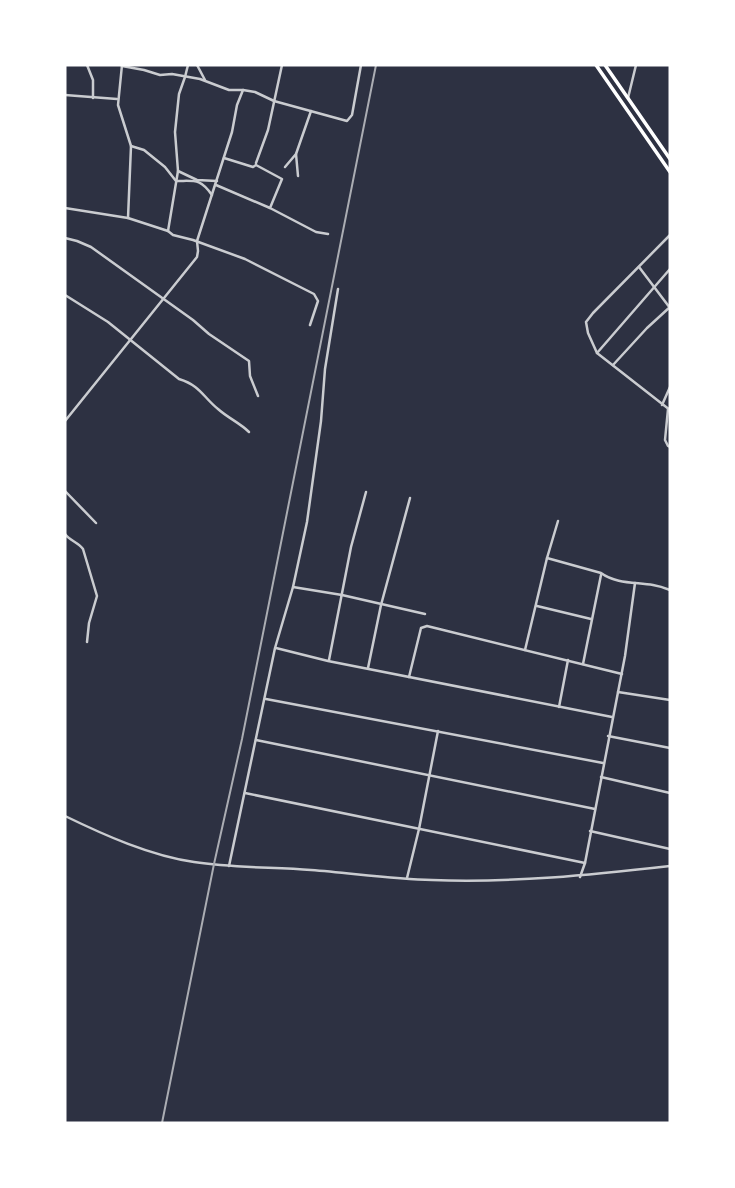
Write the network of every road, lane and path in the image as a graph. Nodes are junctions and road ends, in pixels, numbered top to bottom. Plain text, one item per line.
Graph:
1 (87, 65) edge
2 (122, 65) edge
3 (188, 65) edge
4 (197, 65) edge
5 (282, 65) edge
6 (361, 65) edge
7 (596, 65) edge
8 (605, 65) edge
9 (636, 65) edge
10 (186, 77) junction
11 (205, 80) junction
12 (243, 90) junction
13 (65, 95) edge
14 (93, 98) junction
15 (628, 98) junction
16 (119, 99) junction
17 (274, 102) junction
18 (312, 111) junction
19 (131, 146) junction
20 (296, 154) junction
21 (224, 158) junction
22 (670, 159) edge
23 (256, 164) junction
24 (285, 167) dead end
25 (178, 171) junction
26 (670, 172) edge
27 (298, 176) dead end
28 (197, 180) junction
29 (176, 181) junction
30 (216, 183) junction
31 (212, 195) junction
32 (65, 208) edge
33 (270, 208) junction
34 (128, 218) junction
35 (168, 231) junction
36 (328, 234) dead end
37 (670, 235) edge
38 (65, 238) edge
39 (197, 242) junction
40 (639, 267) junction
41 (670, 269) edge
42 (654, 287) junction
43 (338, 289) dead end
44 (65, 295) edge
45 (163, 299) junction
46 (670, 308) edge
47 (310, 325) dead end
48 (130, 340) junction
49 (597, 353) junction
50 (613, 365) junction
51 (670, 387) edge
52 (258, 396) dead end
53 (662, 405) junction
54 (669, 410) edge
55 (65, 421) edge
56 (249, 432) dead end
57 (670, 447) edge
58 (65, 491) edge
59 (366, 492) dead end
60 (410, 498) dead end
61 (558, 521) dead end
62 (96, 523) dead end
63 (66, 536) edge
64 (547, 558) junction
65 (601, 573) junction
66 (635, 583) junction
67 (293, 587) junction
68 (670, 590) edge
69 (342, 595) junction
70 (381, 605) junction
71 (537, 606) junction
72 (425, 614) dead end
73 (592, 619) junction
74 (87, 642) dead end
75 (275, 648) junction
76 (526, 650) junction
77 (328, 660) junction
78 (568, 660) junction
79 (583, 664) junction
80 (368, 669) junction
81 (622, 674) junction
82 (409, 677) junction
83 (618, 692) junction
84 (265, 698) junction
85 (670, 699) edge
86 (559, 707) junction
87 (612, 718) junction
88 (438, 731) junction
89 (608, 736) junction
90 (256, 740) junction
91 (670, 748) edge
92 (603, 763) junction
93 (430, 774) junction
94 (601, 777) junction
95 (246, 793) junction
96 (670, 793) edge
97 (595, 809) junction
98 (65, 816) edge
99 (419, 829) junction
100 (590, 831) junction
101 (670, 849) edge
102 (585, 863) junction
103 (229, 866) junction
104 (670, 866) edge
105 (580, 877) junction
106 (407, 878) junction

1 - 14 street
2 - 10 street
2 - 16 street
3 - 10 street
4 - 11 street
5 - 17 street
6 - 18 street
7 - 26 highway
8 - 15 highway
9 - 15 street
10 - 11 street
10 - 25 street
11 - 12 street
12 - 17 street
12 - 21 street
13 - 14 street
14 - 16 street
15 - 22 highway
16 - 19 street
17 - 18 street
17 - 23 street
18 - 20 street
19 - 29 street
19 - 34 street
20 - 24 street
20 - 27 street
21 - 23 street
21 - 30 street
23 - 33 street
25 - 28 street
25 - 29 street
28 - 29 street
28 - 30 street
28 - 31 street
29 - 35 street
30 - 31 street
30 - 33 street
31 - 39 street
32 - 34 street
33 - 36 street
34 - 35 street
35 - 39 street
37 - 40 street
38 - 45 street
39 - 45 street
39 - 47 street
40 - 42 street
40 - 49 street
41 - 42 street
42 - 46 street
42 - 49 street
43 - 67 street
44 - 48 street
45 - 48 street
45 - 52 street
46 - 50 street
48 - 55 street
48 - 56 street
49 - 50 street
50 - 53 street
51 - 53 street
53 - 54 street
54 - 57 street
58 - 62 street
59 - 69 street
60 - 70 street
61 - 64 street
63 - 74 street
64 - 65 street
64 - 71 street
65 - 66 street
65 - 73 street
66 - 68 street
66 - 81 street
67 - 69 street
67 - 75 street
69 - 70 street
69 - 77 street
70 - 72 street
70 - 80 street
71 - 73 street
71 - 76 street
73 - 79 street
75 - 77 street
75 - 84 street
76 - 78 street
76 - 82 street
77 - 80 street
78 - 79 street
78 - 86 street
79 - 81 street
80 - 82 street
81 - 83 street
82 - 86 street
83 - 85 street
83 - 87 street
84 - 88 street
84 - 90 street
86 - 87 street
87 - 89 street
88 - 92 street
88 - 93 street
89 - 91 street
89 - 92 street
90 - 93 street
90 - 95 street
92 - 94 street
93 - 97 street
93 - 99 street
94 - 96 street
94 - 97 street
95 - 99 street
95 - 103 street
97 - 100 street
98 - 103 street
99 - 102 street
99 - 106 street
100 - 101 street
100 - 102 street
102 - 105 street
103 - 106 street
104 - 105 street
105 - 106 street

